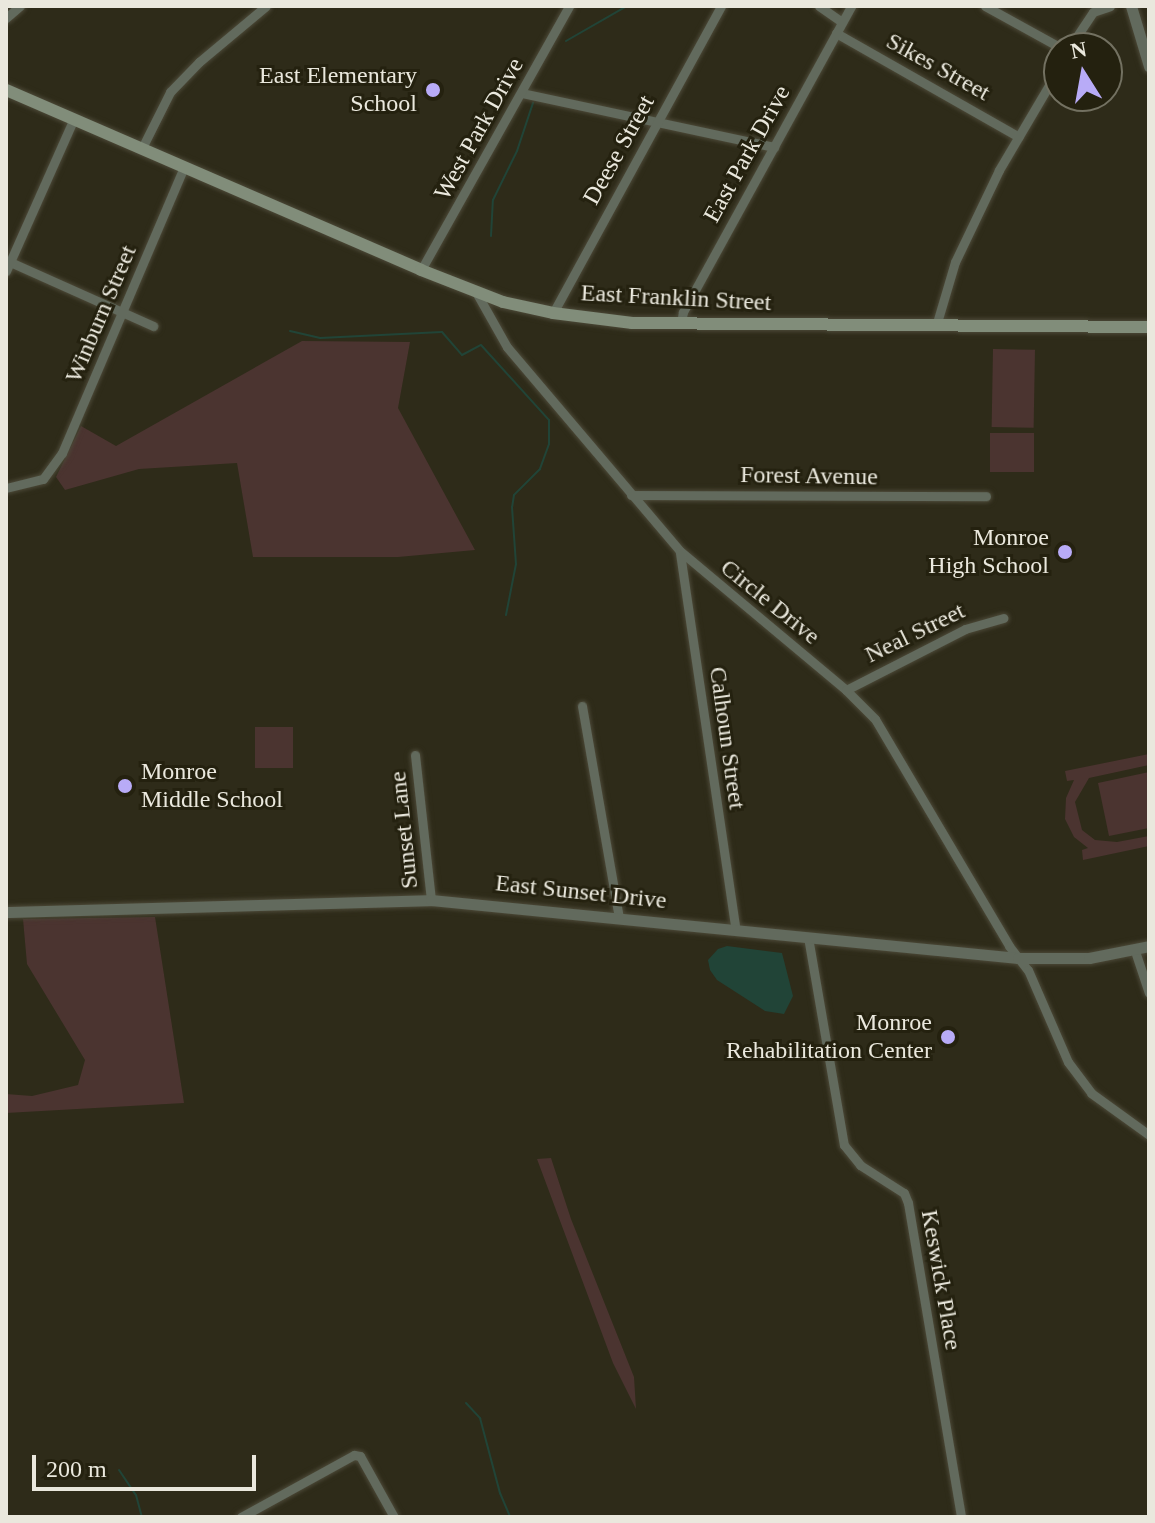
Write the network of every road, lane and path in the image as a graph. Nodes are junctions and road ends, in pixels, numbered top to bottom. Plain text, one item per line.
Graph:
1 (20, 6) edge
2 (266, 6) edge
3 (569, 6) edge
4 (721, 6) edge
5 (819, 6) edge
6 (851, 6) edge
7 (985, 6) edge
8 (1110, 6) edge
9 (1131, 6) edge
10 (6, 18) edge
11 (842, 22) junction
12 (1080, 32) edge
13 (836, 33) junction
14 (1043, 38) edge
15 (1149, 66) edge
16 (6, 90) edge
17 (522, 93) junction
18 (1043, 96) edge
19 (74, 118) junction
20 (656, 123) junction
21 (1019, 137) junction
22 (774, 147) junction
23 (142, 148) junction
24 (184, 167) junction
25 (8, 266) edge
26 (421, 270) junction
27 (476, 292) junction
28 (123, 312) junction
29 (553, 313) junction
30 (681, 323) junction
31 (153, 326) dead end
32 (936, 326) junction
33 (1149, 327) edge
34 (6, 488) edge
35 (631, 495) junction
36 (986, 496) dead end
37 (680, 551) junction
38 (1003, 618) dead end
39 (846, 690) junction
40 (582, 706) dead end
41 (415, 755) dead end
42 (431, 900) junction
43 (6, 912) edge
44 (619, 918) junction
45 (736, 930) junction
46 (808, 937) junction
47 (1149, 946) edge
48 (1135, 951) junction
49 (1018, 958) junction
50 (1149, 993) edge
51 (1149, 1135) edge
52 (241, 1517) edge
53 (394, 1517) edge
54 (961, 1517) edge

1 - 10 street
2 - 23 street
3 - 17 street, West Park Drive
4 - 20 street, Deese Street
5 - 11 street
6 - 11 street, East Park Drive
7 - 14 street
8 - 12 street
9 - 15 street
11 - 13 street, East Park Drive
13 - 21 street, Sikes Street
13 - 22 street, East Park Drive
16 - 19 main road, East Franklin Street
17 - 20 street
17 - 26 street, West Park Drive
18 - 21 street
19 - 23 main road, East Franklin Street
19 - 25 street
20 - 22 street
20 - 29 street, Deese Street
21 - 32 street
22 - 30 street, East Park Drive
23 - 24 main road, East Franklin Street
24 - 26 main road, East Franklin Street
24 - 28 street, Winburn Street
25 - 28 street
26 - 27 main road, East Franklin Street
27 - 29 main road, East Franklin Street
27 - 35 street, Circle Drive
28 - 31 street
28 - 34 street, Winburn Street
29 - 30 main road, East Franklin Street
30 - 32 main road, East Franklin Street
32 - 33 main road, East Franklin Street
35 - 36 street, Forest Avenue
35 - 37 street, Circle Drive
37 - 39 street, Circle Drive
37 - 45 street, Calhoun Street
38 - 39 street, Neal Street
39 - 49 street, Circle Drive
40 - 44 street
41 - 42 street, Sunset Lane
42 - 43 street, East Sunset Drive
42 - 44 street, East Sunset Drive
44 - 45 street, East Sunset Drive
45 - 46 street, East Sunset Drive
46 - 49 street, East Sunset Drive
46 - 54 street, Keswick Place
47 - 48 street, East Sunset Drive
48 - 49 street, East Sunset Drive
48 - 50 street
49 - 51 street, Circle Drive
52 - 53 street

